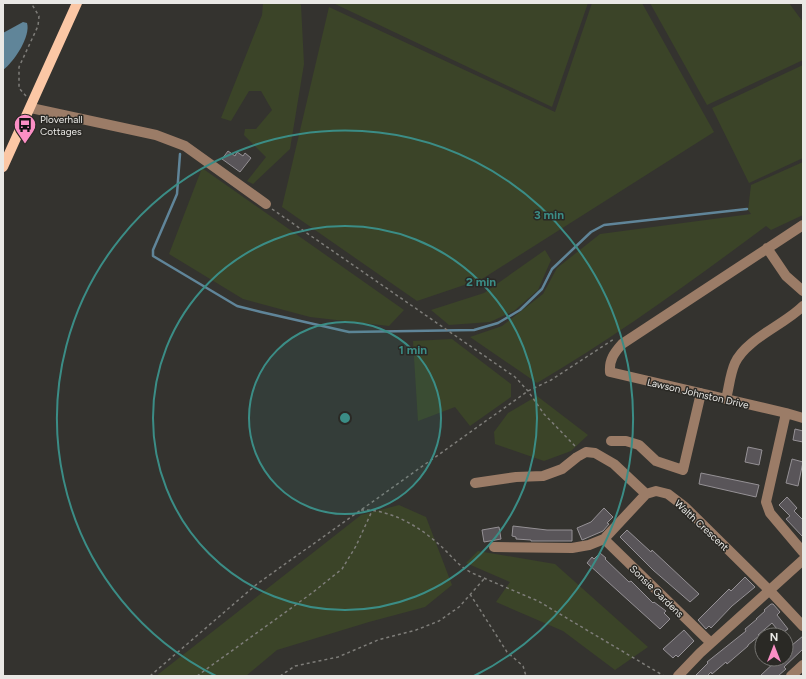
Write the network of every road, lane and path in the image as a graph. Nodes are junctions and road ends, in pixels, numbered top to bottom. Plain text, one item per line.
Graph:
1 (31, 3) edge
2 (76, 3) edge
3 (32, 106) junction
4 (3, 167) edge
5 (266, 204) joint
6 (803, 225) edge
7 (767, 248) junction
8 (803, 291) edge
9 (803, 306) edge
10 (617, 337) dead end
11 (528, 390) junction
12 (701, 393) junction
13 (726, 399) junction
14 (786, 413) junction
15 (803, 418) edge
16 (611, 441) dead end
17 (583, 454) junction
18 (474, 483) dead end
19 (646, 494) junction
20 (360, 510) junction
21 (372, 511) junction
22 (604, 539) junction
23 (494, 547) dead end
24 (803, 552) edge
25 (803, 560) edge
26 (484, 578) junction
27 (770, 591) junction
28 (470, 594) junction
29 (803, 626) edge
30 (711, 644) junction
31 (150, 676) edge
32 (196, 676) edge
33 (280, 676) edge
34 (526, 676) edge
35 (664, 676) edge
36 (678, 676) edge

1 - 3 path
2 - 3 main road
3 - 4 main road
3 - 5 street
5 - 11 path
6 - 7 street
7 - 8 street
7 - 12 street, Lawson Johnston Drive
9 - 13 street
10 - 11 path
11 - 17 path
11 - 20 path
12 - 13 street, Lawson Johnston Drive
12 - 16 street
13 - 14 street, Lawson Johnston Drive
14 - 15 street, Lawson Johnston Drive
14 - 24 street
17 - 18 street
17 - 19 street
19 - 22 street
19 - 27 street, Walth Crescent
20 - 21 path
20 - 31 path
21 - 26 path
21 - 32 path
22 - 23 street
22 - 30 street, Sonsie Gardens
25 - 27 street
26 - 28 path
26 - 35 path
27 - 29 street, Walth Crescent
27 - 30 street
28 - 33 path
28 - 34 path
30 - 36 street

